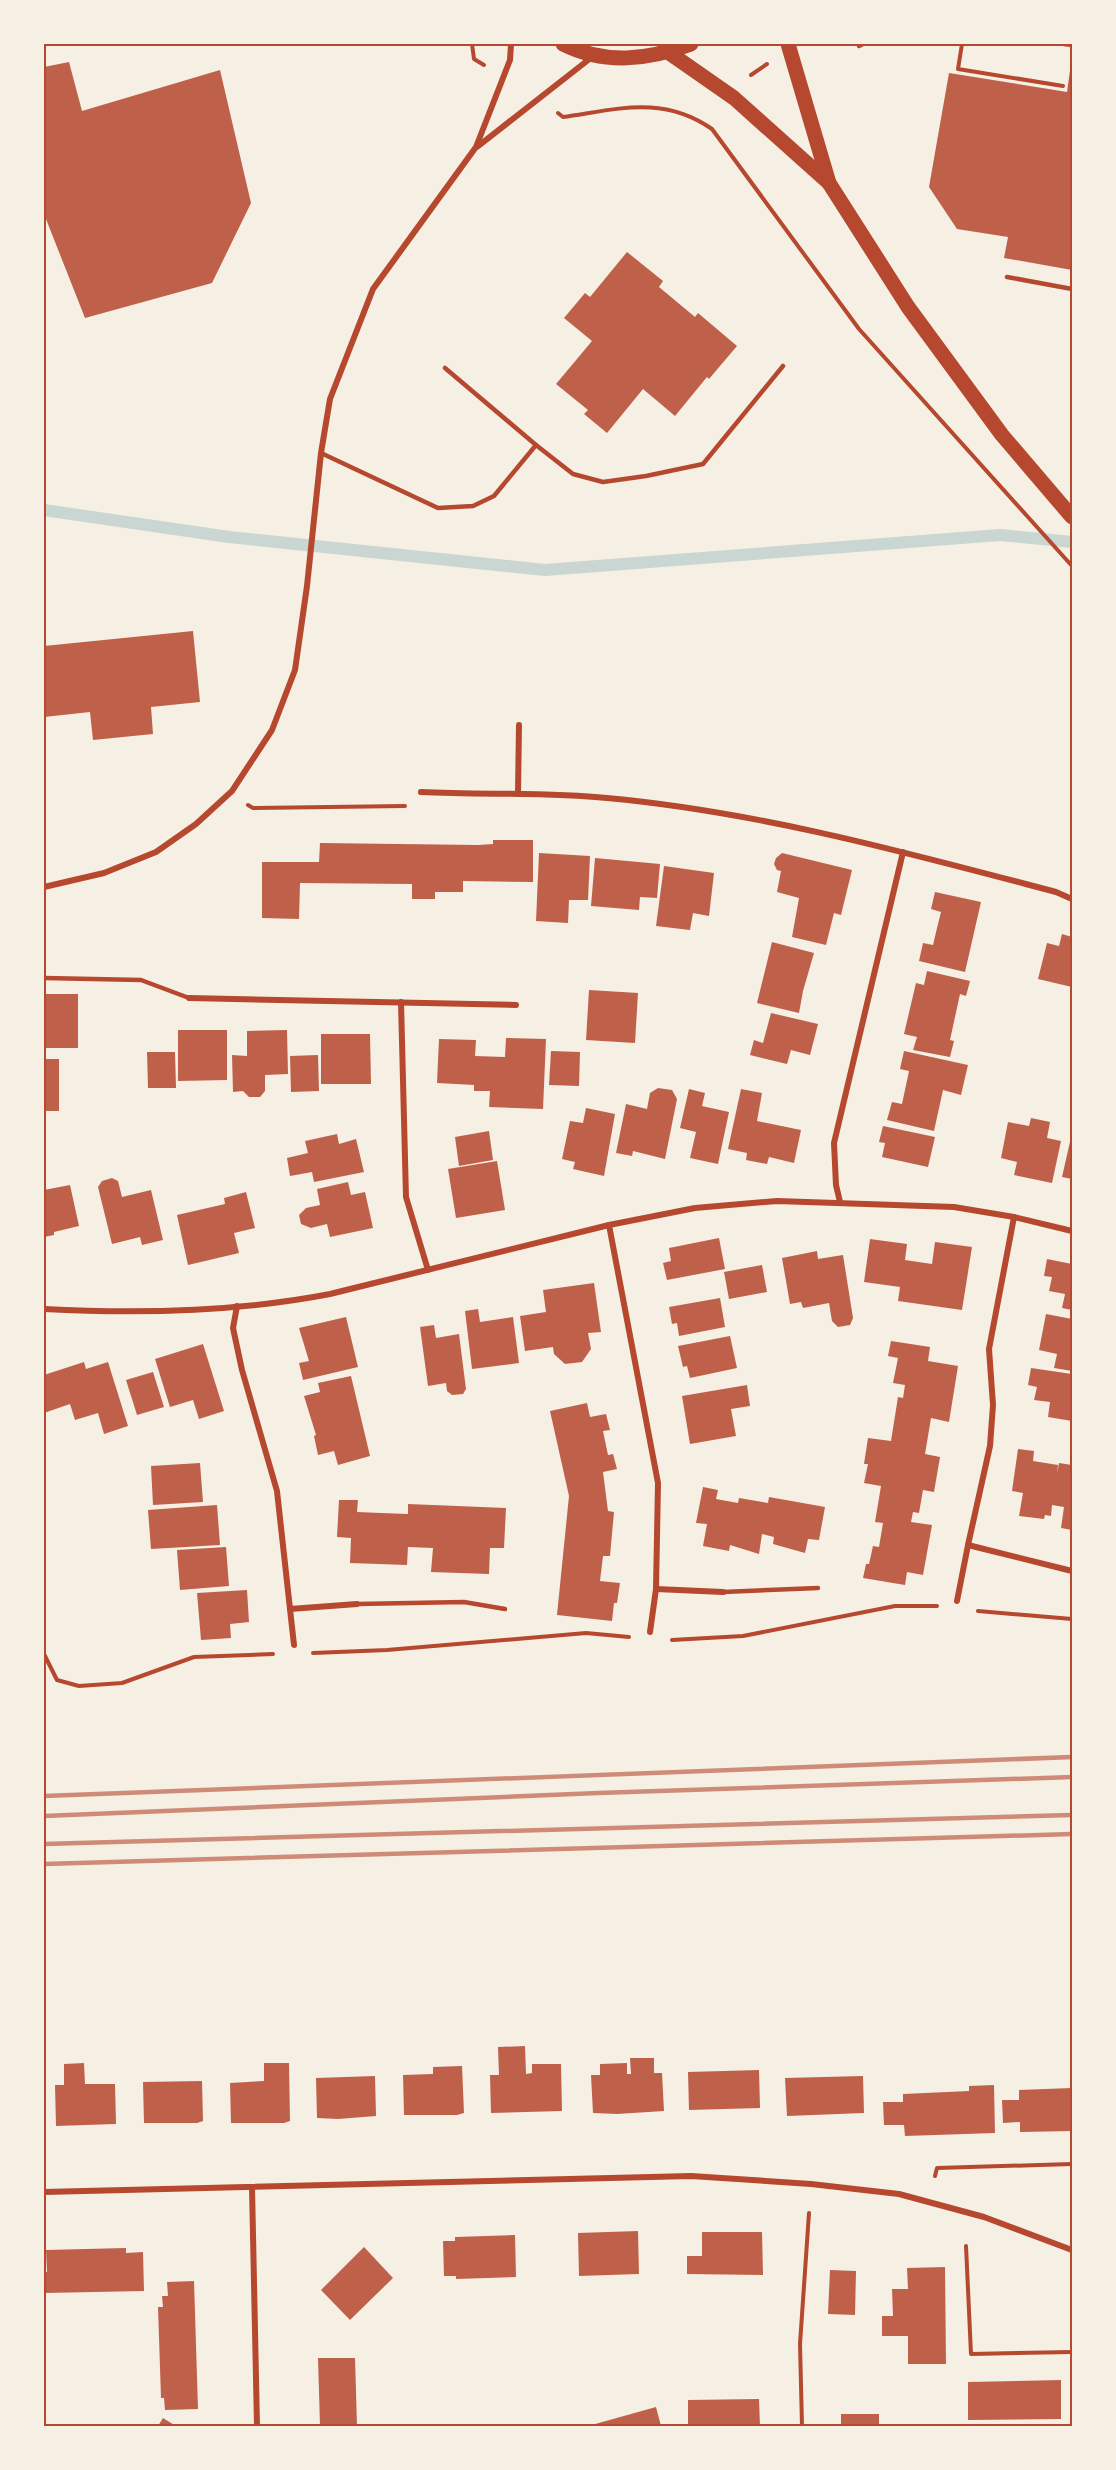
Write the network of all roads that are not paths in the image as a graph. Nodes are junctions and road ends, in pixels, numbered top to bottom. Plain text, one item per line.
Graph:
1 (511, 44) edge
2 (563, 44) edge
3 (691, 44) edge
4 (788, 44) edge
5 (1064, 44) edge
6 (1072, 45) edge
7 (668, 52) junction
8 (595, 55) junction
9 (476, 147) junction
10 (829, 183) junction
11 (1006, 278) dead end
12 (1072, 289) edge
13 (783, 366) dead end
14 (445, 368) dead end
15 (536, 445) junction
16 (321, 453) junction
17 (1072, 517) edge
18 (519, 725) dead end
19 (422, 792) dead end
20 (518, 794) junction
21 (903, 852) junction
22 (44, 887) edge
23 (1072, 899) edge
24 (44, 978) edge
25 (189, 998) joint
26 (401, 1002) junction
27 (516, 1005) dead end
28 (840, 1202) junction
29 (1014, 1217) junction
30 (609, 1225) junction
31 (1072, 1231) edge
32 (428, 1270) junction
33 (237, 1306) junction
34 (44, 1309) edge
35 (968, 1545) junction
36 (1072, 1571) edge
37 (656, 1588) junction
38 (818, 1588) dead end
39 (723, 1592) joint
40 (957, 1601) dead end
41 (357, 1604) joint
42 (290, 1609) junction
43 (506, 1610) dead end
44 (650, 1632) dead end
45 (294, 1645) dead end
46 (252, 2187) junction
47 (44, 2192) edge
48 (1072, 2250) edge
49 (257, 2427) edge

1 - 9 street
2 - 8 main road
3 - 7 main road
4 - 10 main road
5 - 6 lane
7 - 8 main road
7 - 10 main road
8 - 9 street
9 - 16 street
10 - 17 main road
11 - 12 lane
13 - 15 lane
14 - 15 lane
15 - 16 lane
16 - 22 street
18 - 20 street
19 - 20 street
20 - 21 street
21 - 23 street
21 - 28 street
24 - 25 lane
25 - 26 street
26 - 27 street
26 - 32 street
28 - 29 street
28 - 30 street
29 - 31 street
29 - 35 street
30 - 32 street
30 - 37 street
32 - 33 street
33 - 34 street
33 - 42 street
35 - 36 street
35 - 40 street
37 - 39 street
37 - 44 street
38 - 39 lane
41 - 42 street
41 - 43 lane
42 - 45 street
46 - 47 street
46 - 48 street
46 - 49 street

